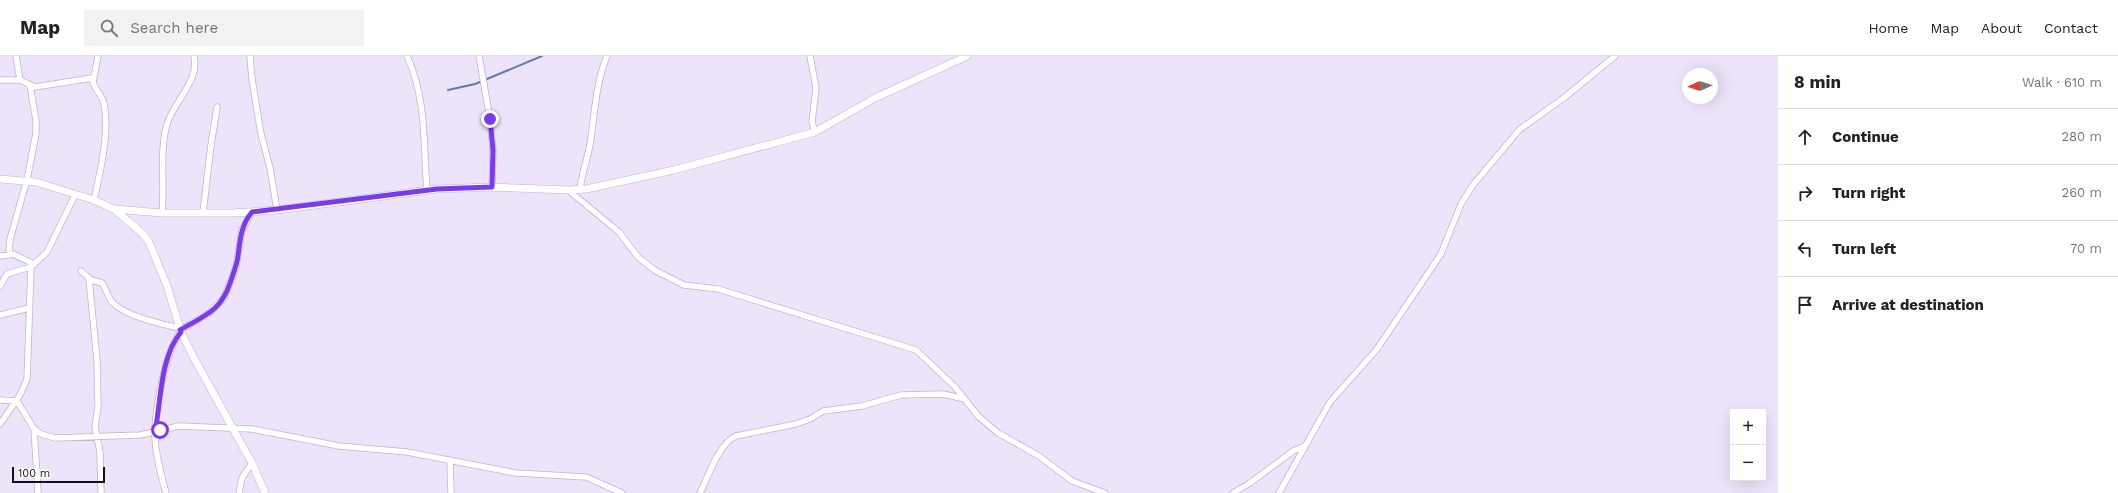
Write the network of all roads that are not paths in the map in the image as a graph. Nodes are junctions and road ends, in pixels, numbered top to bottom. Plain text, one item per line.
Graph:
1 (16, 56) edge
2 (98, 56) edge
3 (194, 56) edge
4 (250, 56) edge
5 (407, 56) edge
6 (479, 56) edge
7 (608, 56) edge
8 (810, 56) edge
9 (967, 56) edge
10 (1615, 56) edge
11 (92, 78) junction
12 (0, 80) edge
13 (20, 80) junction
14 (30, 86) junction
15 (218, 107) dead end
16 (815, 132) junction
17 (0, 179) edge
18 (27, 180) junction
19 (492, 187) junction
20 (580, 189) junction
21 (427, 190) junction
22 (568, 190) junction
23 (75, 195) junction
24 (94, 200) junction
25 (114, 209) junction
26 (277, 210) junction
27 (252, 212) junction
28 (162, 213) junction
29 (203, 213) junction
30 (9, 254) junction
31 (0, 256) edge
32 (32, 265) junction
33 (81, 271) dead end
34 (89, 279) junction
35 (0, 286) edge
36 (29, 308) junction
37 (0, 315) edge
38 (180, 330) junction
39 (965, 399) junction
40 (0, 400) edge
41 (16, 401) junction
42 (0, 424) edge
43 (34, 428) junction
44 (233, 429) junction
45 (155, 432) junction
46 (96, 437) junction
47 (1305, 446) junction
48 (450, 460) junction
49 (252, 462) junction
50 (38, 493) edge
51 (101, 493) edge
52 (166, 493) edge
53 (239, 493) edge
54 (265, 493) edge
55 (451, 493) edge
56 (622, 493) edge
57 (700, 493) edge
58 (1105, 493) edge
59 (1233, 493) edge
60 (1279, 493) edge

1 - 13 street
2 - 11 street
3 - 28 street
4 - 26 street
5 - 21 street
6 - 19 street
7 - 20 street
8 - 16 street
9 - 16 street
10 - 47 street
11 - 14 street
11 - 24 street
12 - 13 street
13 - 14 street
14 - 18 street
15 - 29 street
16 - 20 street
17 - 18 street
18 - 23 street
18 - 30 street
19 - 21 street
19 - 22 street
20 - 22 street
21 - 26 street
22 - 39 street
23 - 24 street
23 - 32 street
24 - 25 street
25 - 28 street
25 - 38 street
26 - 27 street
27 - 29 street
27 - 38 street
28 - 29 street
30 - 31 street
30 - 32 street
32 - 35 street
32 - 36 street
33 - 34 street
34 - 38 street
34 - 46 street
36 - 37 street
36 - 41 street
38 - 44 street
38 - 45 street
39 - 57 street
39 - 58 street
40 - 41 street
41 - 42 street
41 - 43 street
43 - 46 street
43 - 50 street
44 - 45 street
44 - 48 street
44 - 49 street
45 - 46 street
45 - 52 street
46 - 51 street
47 - 59 street
47 - 60 street
48 - 55 street
48 - 56 street
49 - 53 street
49 - 54 street

